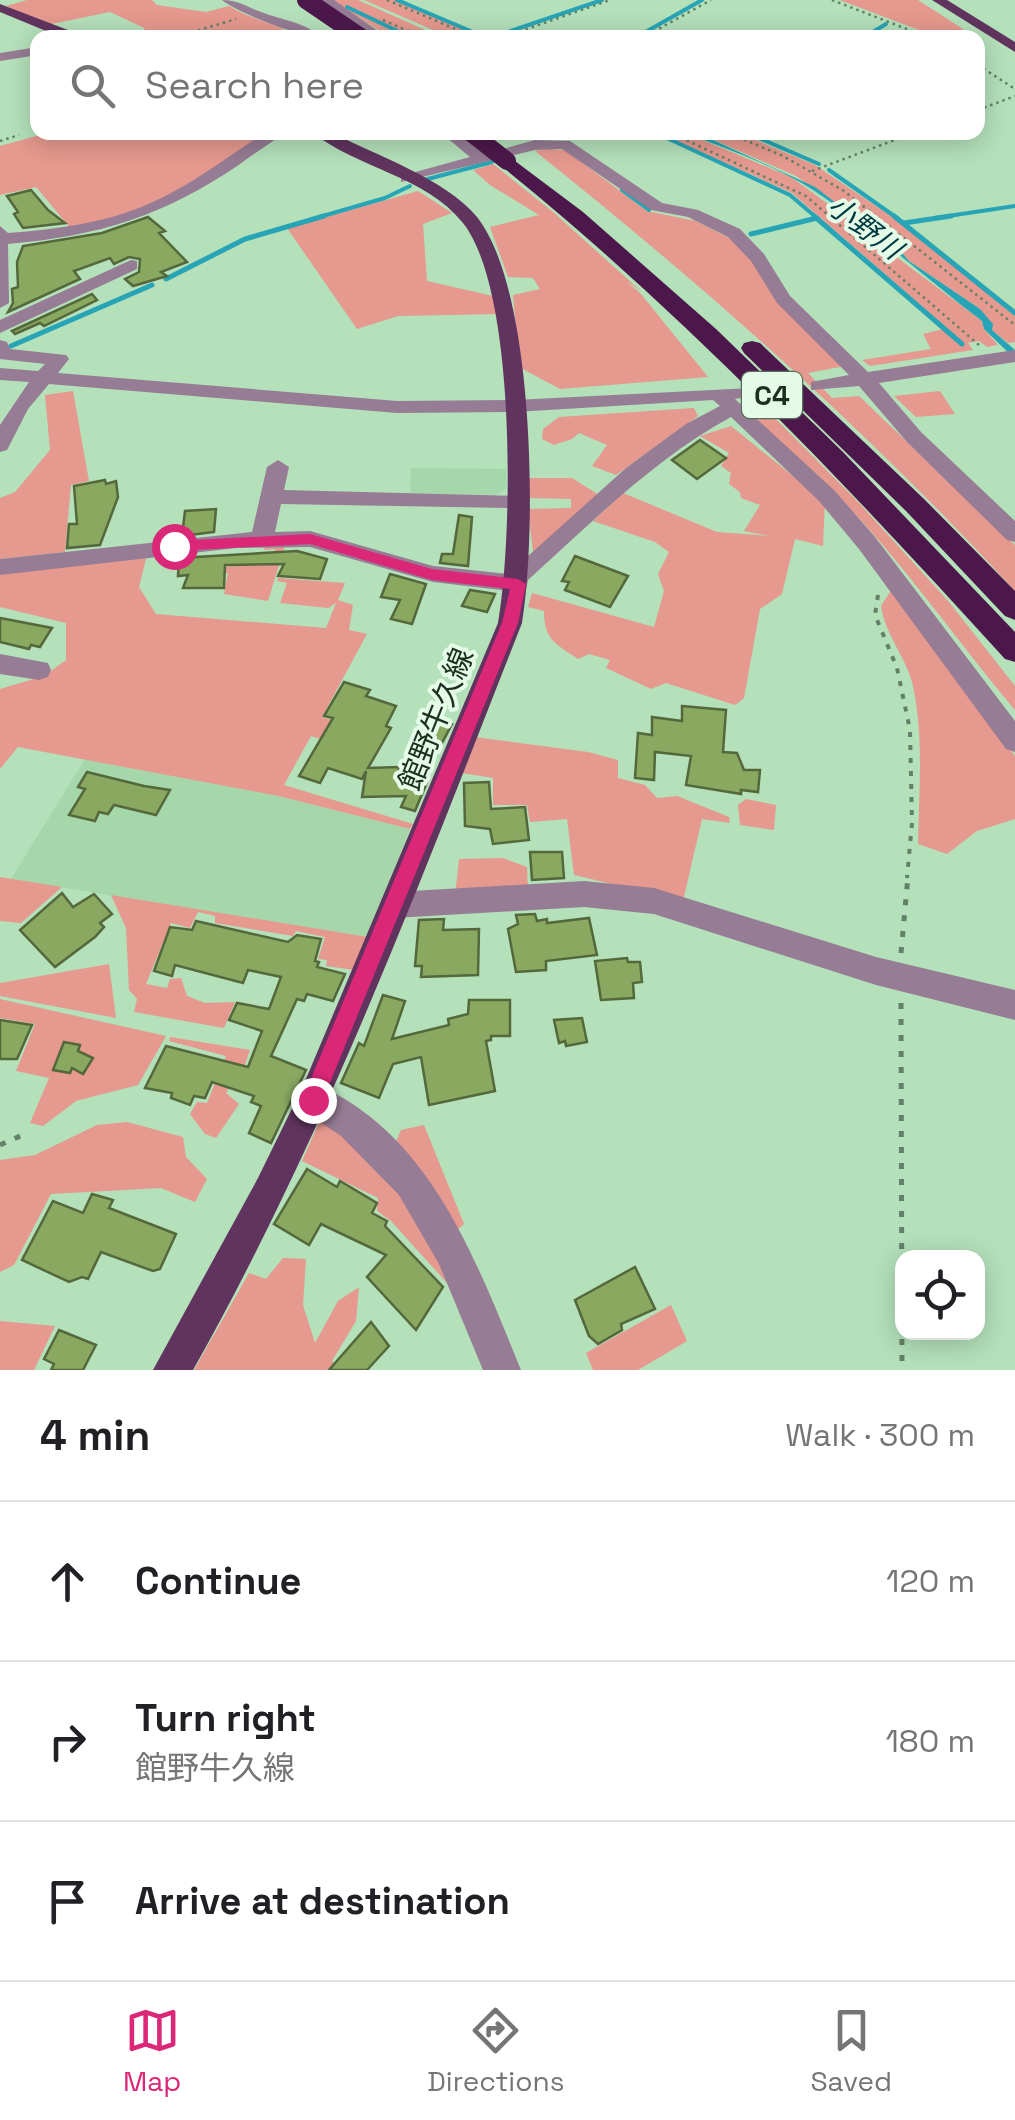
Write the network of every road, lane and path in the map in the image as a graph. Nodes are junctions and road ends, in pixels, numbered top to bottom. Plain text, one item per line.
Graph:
1 (228, 0) edge
2 (286, 0) edge
3 (306, 0) edge
4 (322, 0) edge
5 (387, 0) edge
6 (610, 0) edge
7 (711, 0) edge
8 (832, 0) edge
9 (938, 0) edge
10 (958, 0) edge
11 (0, 8) edge
12 (256, 15) junction
13 (56, 30) edge
14 (190, 30) edge
15 (303, 30) edge
16 (329, 30) edge
17 (350, 30) edge
18 (369, 30) edge
19 (458, 30) edge
20 (523, 30) edge
21 (657, 30) edge
22 (909, 30) edge
23 (1015, 35) edge
24 (1015, 48) edge
25 (30, 52) edge
26 (0, 57) edge
27 (985, 70) edge
28 (1015, 89) edge
29 (1015, 96) edge
30 (985, 107) edge
31 (19, 134) dead end
32 (265, 140) edge
33 (334, 140) edge
34 (475, 140) edge
35 (488, 140) edge
36 (688, 140) edge
37 (744, 140) edge
38 (895, 140) edge
39 (0, 141) edge
40 (513, 151) edge
41 (812, 171) junction
42 (407, 179) junction
43 (1, 235) edge
44 (131, 264) dead end
45 (1, 267) edge
46 (0, 303) edge
47 (1015, 324) edge
48 (0, 327) edge
49 (0, 346) edge
50 (1002, 358) edge
51 (0, 374) edge
52 (46, 377) junction
53 (865, 380) junction
54 (818, 386) dead end
55 (731, 399) junction
56 (515, 406) junction
57 (0, 445) edge
58 (278, 467) dead end
59 (272, 497) junction
60 (518, 501) junction
61 (1015, 534) edge
62 (262, 539) junction
63 (0, 567) edge
64 (889, 572) junction
65 (519, 580) junction
66 (1015, 610) edge
67 (1015, 651) edge
68 (0, 664) edge
69 (39, 670) dead end
70 (1015, 741) edge
71 (394, 905) junction
72 (899, 977) junction
73 (1015, 1006) edge
74 (313, 1100) junction
75 (25, 1134) dead end
76 (0, 1145) edge
77 (172, 1370) edge
78 (502, 1370) edge
79 (902, 1370) edge

1 - 12 street
2 - 16 highway
3 - 17 highway, bridge
4 - 12 street
4 - 18 street
5 - 19 path
6 - 20 path
7 - 21 path
8 - 22 path
9 - 24 main road
10 - 23 main road
11 - 13 main road
12 - 14 path
12 - 15 street
25 - 26 street
27 - 28 path
29 - 30 path
31 - 39 path
32 - 43 street
33 - 42 main road, 館野牛久線
34 - 40 street
35 - 40 highway, C4, bridge
36 - 50 path
37 - 41 path
38 - 41 path
40 - 42 street
40 - 53 street
40 - 66 highway, C4
40 - 67 highway, C4
41 - 47 path
42 - 56 main road, 館野牛久線
43 - 45 street
44 - 48 street
45 - 46 street
49 - 52 street
50 - 53 street
51 - 52 street
52 - 56 street
52 - 57 street
53 - 54 street
53 - 61 street
55 - 56 street
55 - 64 street
55 - 65 street
56 - 60 main road, 館野牛久線
58 - 59 street
59 - 60 street
59 - 62 street
60 - 65 main road, 館野牛久線
62 - 63 street
62 - 65 street
64 - 70 street
64 - 72 path
65 - 71 main road, 館野牛久線
68 - 69 street
71 - 72 street
71 - 74 main road, 館野牛久線
72 - 73 street
72 - 79 path
74 - 77 main road, 館野牛久線
74 - 78 street
75 - 76 path

